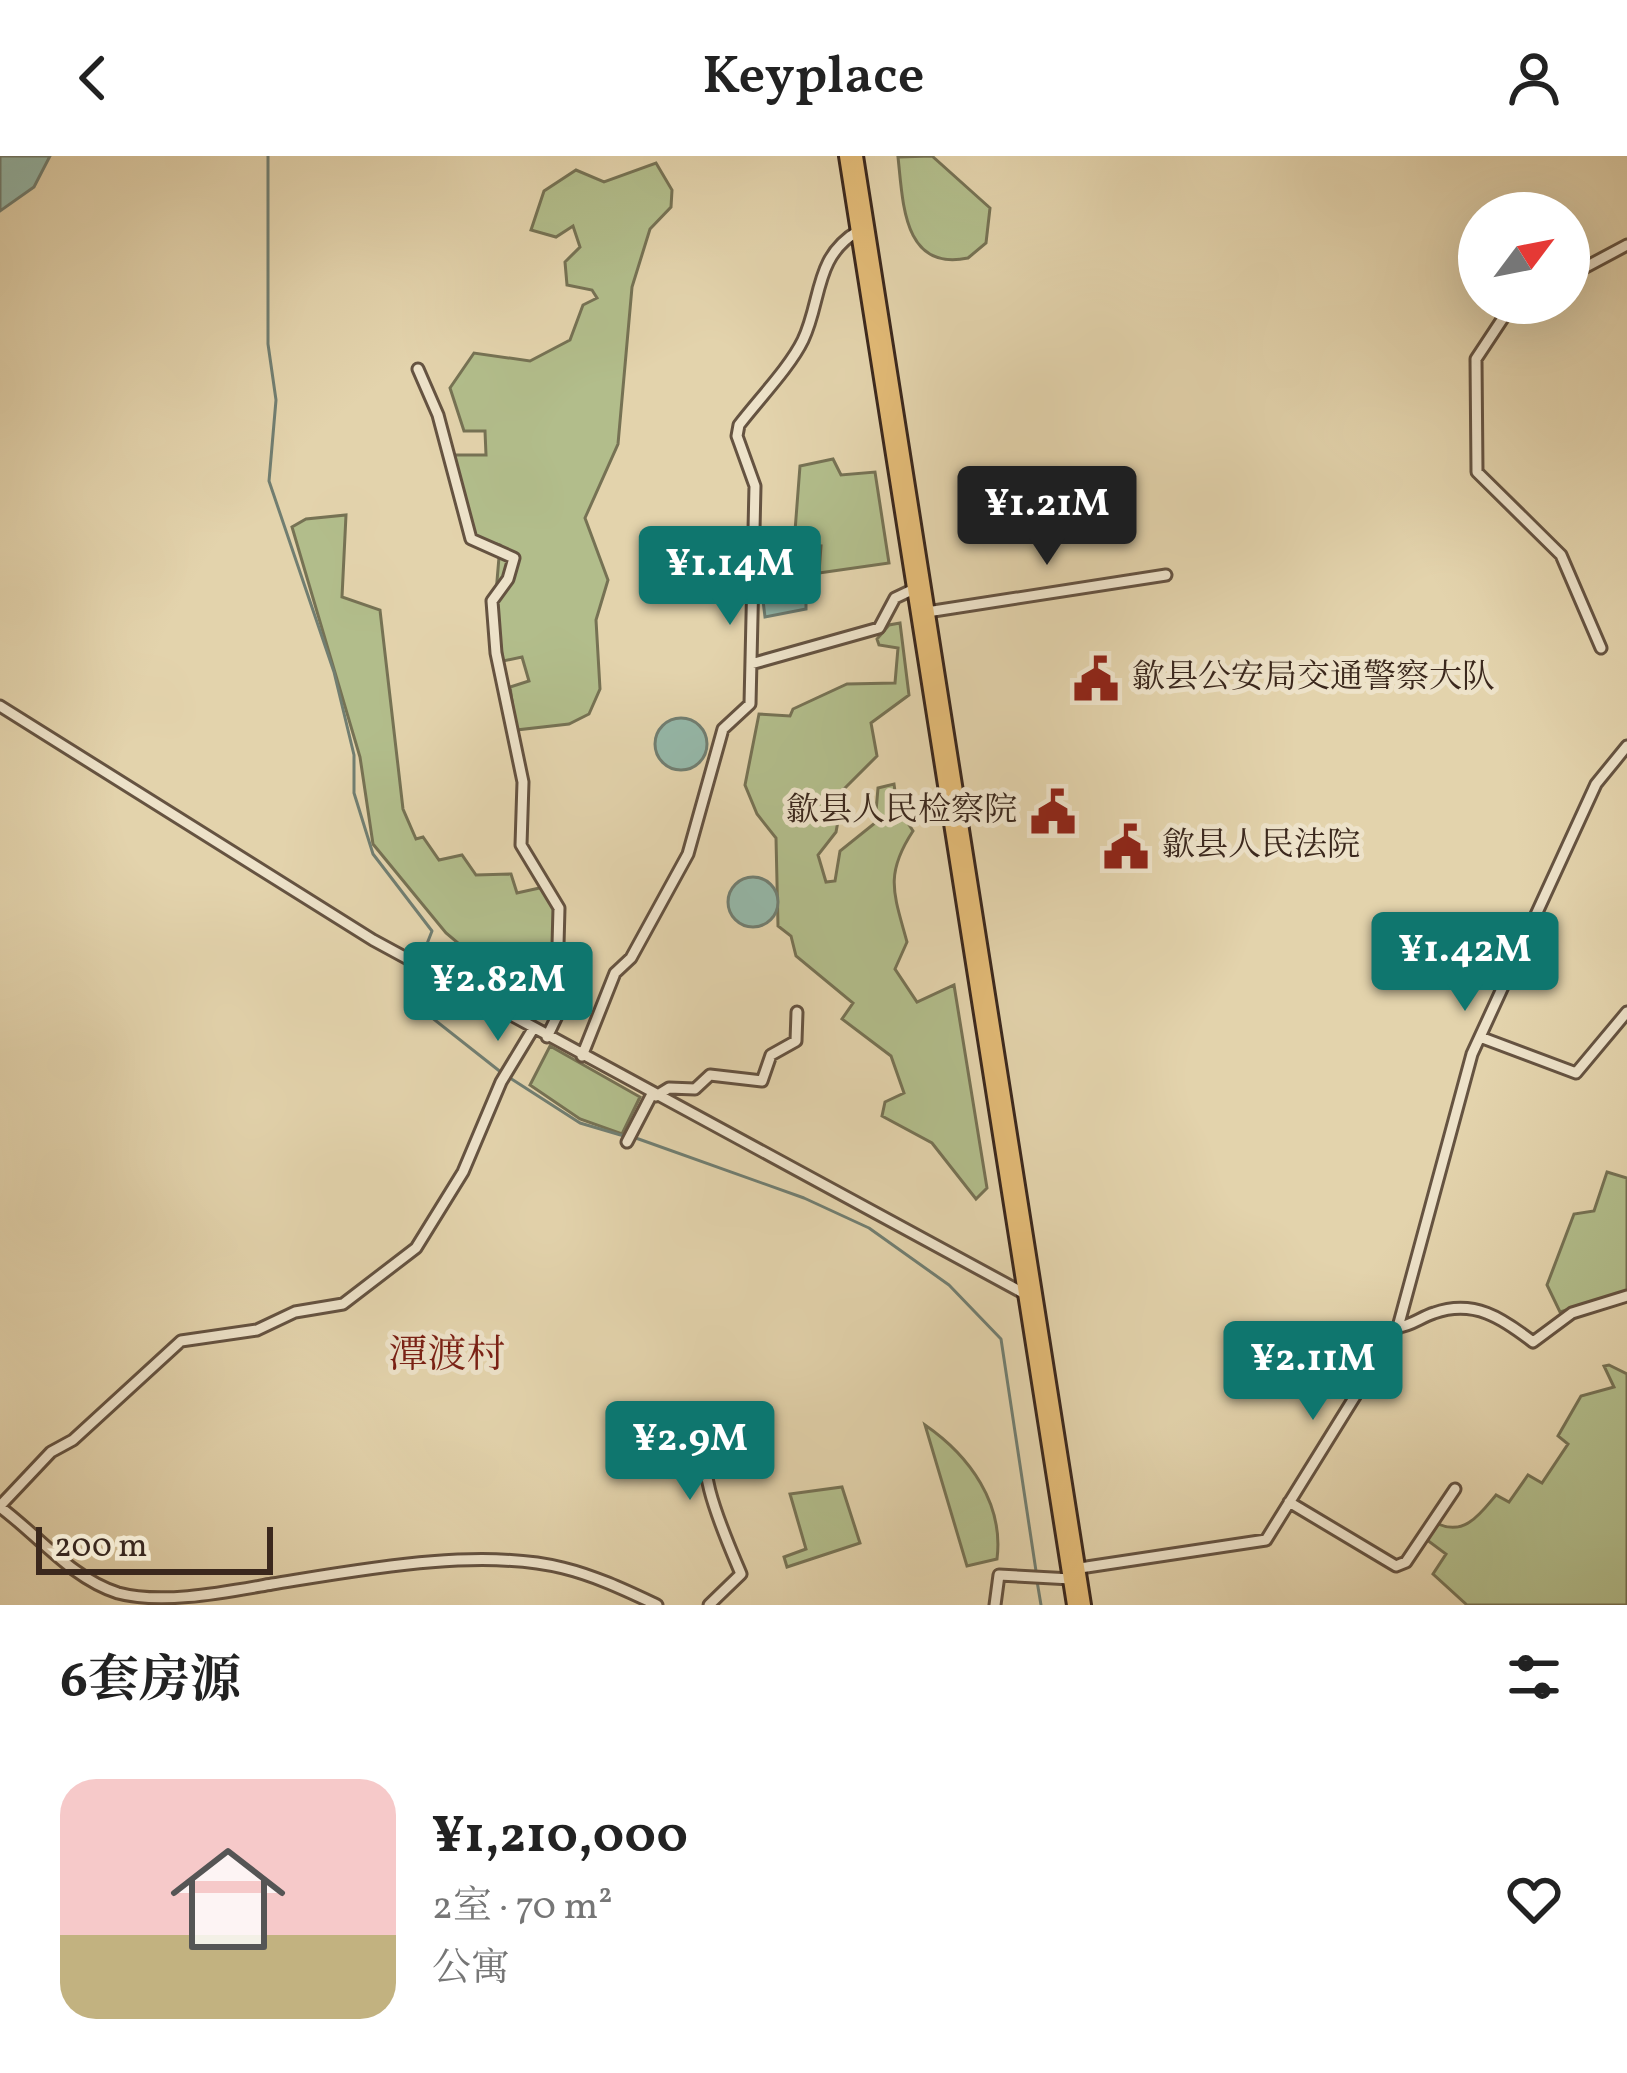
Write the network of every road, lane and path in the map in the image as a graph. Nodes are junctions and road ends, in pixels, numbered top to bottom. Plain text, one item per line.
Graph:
1 (847, 156) edge
2 (856, 156) edge
3 (858, 231) junction
4 (1627, 245) edge
5 (1590, 265) edge
6 (1499, 324) edge
7 (418, 369) dead end
8 (1166, 575) dead end
9 (914, 589) junction
10 (927, 612) junction
11 (1601, 648) dead end
12 (751, 664) junction
13 (0, 706) edge
14 (1627, 746) edge
15 (797, 1012) dead end
16 (1627, 1012) edge
17 (533, 1029) junction
18 (1480, 1036) junction
19 (547, 1037) junction
20 (582, 1056) junction
21 (654, 1095) junction
22 (627, 1142) dead end
23 (1026, 1294) junction
24 (1627, 1296) edge
25 (1398, 1328) junction
26 (707, 1412) dead end
27 (1455, 1489) dead end
28 (1289, 1502) junction
29 (0, 1507) edge
30 (1076, 1573) junction
31 (657, 1605) edge
32 (709, 1605) edge
33 (994, 1605) edge
34 (1074, 1605) edge
35 (1084, 1605) edge

1 - 3 main road
2 - 10 main road
3 - 9 main road
3 - 12 street
4 - 5 street
6 - 11 street
7 - 19 street
8 - 10 street
9 - 12 street
9 - 23 main road
10 - 30 main road
12 - 20 street
13 - 17 street
14 - 18 street
15 - 21 street
16 - 18 street
17 - 19 street
17 - 29 street
18 - 25 street
19 - 20 street
20 - 21 street
21 - 22 street
21 - 23 street
23 - 30 main road
24 - 25 street
25 - 28 street
26 - 32 street
27 - 28 street
28 - 30 street
29 - 31 street
30 - 33 street
30 - 34 main road
30 - 35 main road

